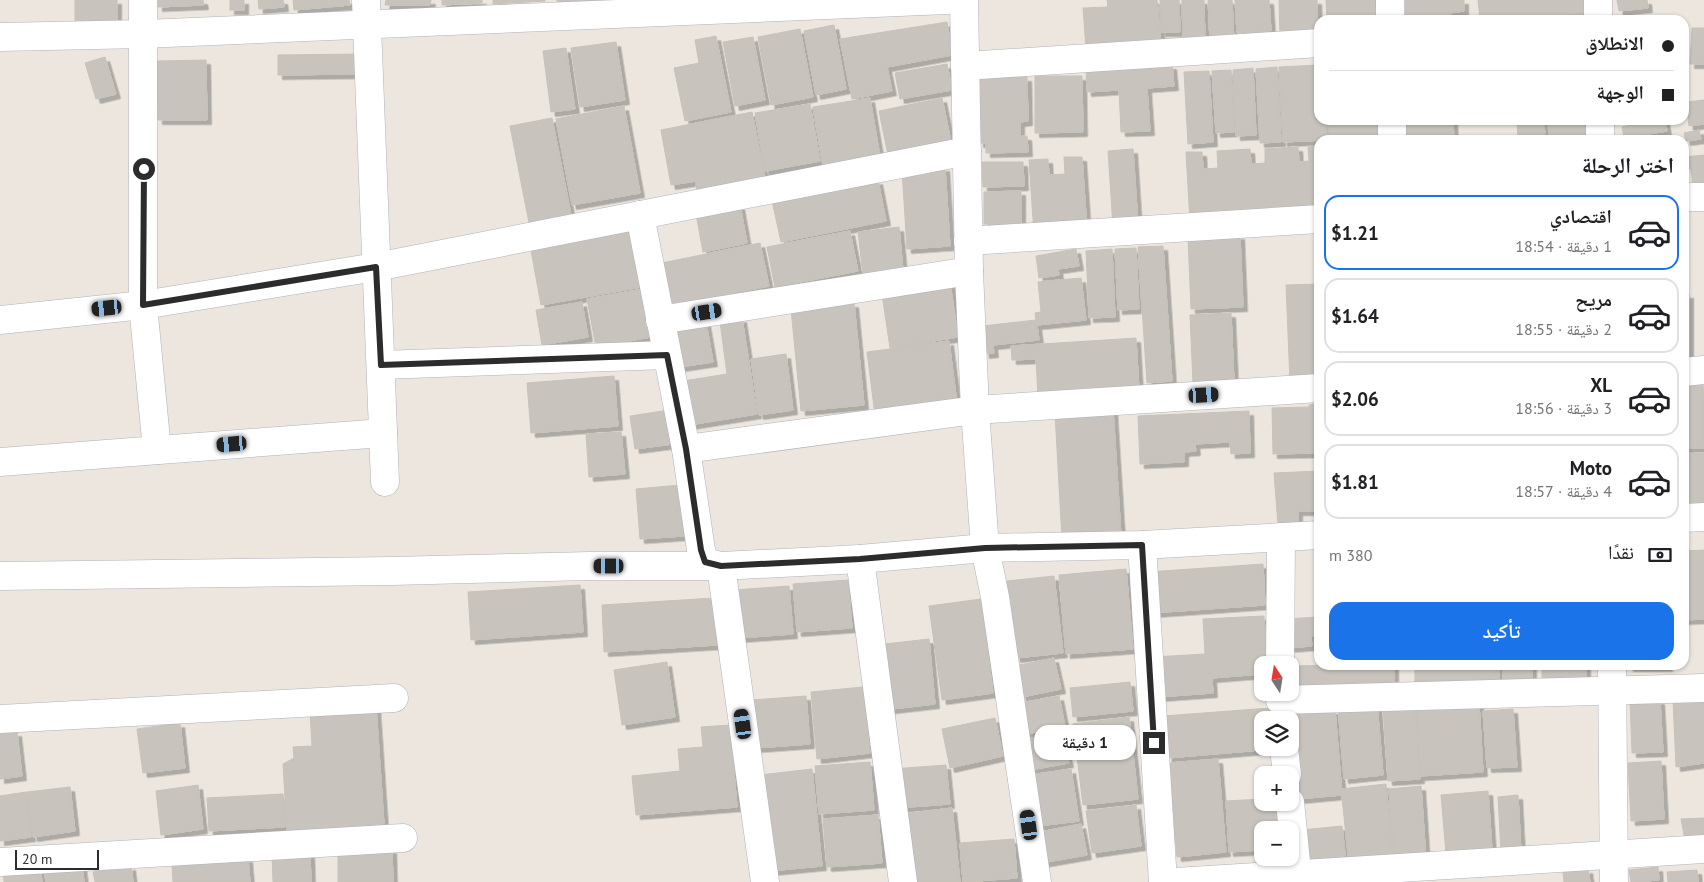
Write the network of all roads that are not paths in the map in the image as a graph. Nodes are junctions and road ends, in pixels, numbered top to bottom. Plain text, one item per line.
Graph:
1 (144, 0) edge
2 (947, 0) edge
3 (964, 0) edge
4 (1390, 0) edge
5 (1598, 0) edge
6 (366, 12) edge
7 (1390, 15) edge
8 (1598, 15) edge
9 (144, 34) junction
10 (0, 37) edge
11 (1314, 43) edge
12 (965, 66) junction
13 (967, 151) junction
14 (1689, 197) edge
15 (1704, 197) edge
16 (640, 215) junction
17 (1314, 219) edge
18 (968, 241) junction
19 (376, 267) junction
20 (969, 271) junction
21 (143, 305) junction
22 (0, 320) edge
23 (660, 320) junction
24 (667, 355) junction
25 (381, 365) junction
26 (1704, 370) edge
27 (1689, 372) edge
28 (1314, 388) edge
29 (975, 410) junction
30 (383, 433) junction
31 (686, 449) junction
32 (157, 450) junction
33 (0, 462) edge
34 (385, 482) dead end
35 (1704, 517) edge
36 (1689, 518) edge
37 (1314, 535) edge
38 (1281, 536) junction
39 (1142, 545) junction
40 (985, 548) junction
41 (860, 559) junction
42 (721, 566) junction
43 (0, 576) edge
44 (1280, 656) edge
45 (1612, 670) edge
46 (1704, 688) edge
47 (1612, 692) junction
48 (394, 698) dead end
49 (1280, 704) edge
50 (0, 719) edge
51 (1291, 811) edge
52 (403, 838) dead end
53 (1704, 849) edge
54 (0, 862) edge
55 (1614, 869) edge
56 (1298, 878) edge
57 (765, 882) edge
58 (903, 882) edge
59 (1037, 882) edge
60 (1163, 882) edge
61 (1175, 882) edge

1 - 9 street
2 - 6 street
3 - 12 street
4 - 7 street
5 - 8 street
6 - 9 street
6 - 19 street
9 - 10 street
9 - 21 street
11 - 12 street
12 - 13 street
13 - 16 street
13 - 18 street
14 - 15 street
16 - 19 street
16 - 23 street
17 - 18 street
18 - 20 street
19 - 21 street
19 - 25 street
20 - 23 street
20 - 29 street
21 - 22 street
21 - 32 street
23 - 24 street
24 - 25 street
24 - 31 street
25 - 30 street
26 - 27 street
28 - 29 street
29 - 31 street
29 - 40 street
30 - 32 street
30 - 34 street
31 - 42 street
32 - 33 street
35 - 36 street
37 - 38 street
38 - 39 street
38 - 44 street
39 - 40 street
39 - 60 street
40 - 41 street
40 - 59 street
41 - 42 street
41 - 58 street
42 - 43 street
42 - 57 street
45 - 47 street
46 - 47 street
47 - 49 street
47 - 55 street
48 - 50 street
51 - 56 street
52 - 54 street
53 - 55 street
55 - 56 street
56 - 61 street

